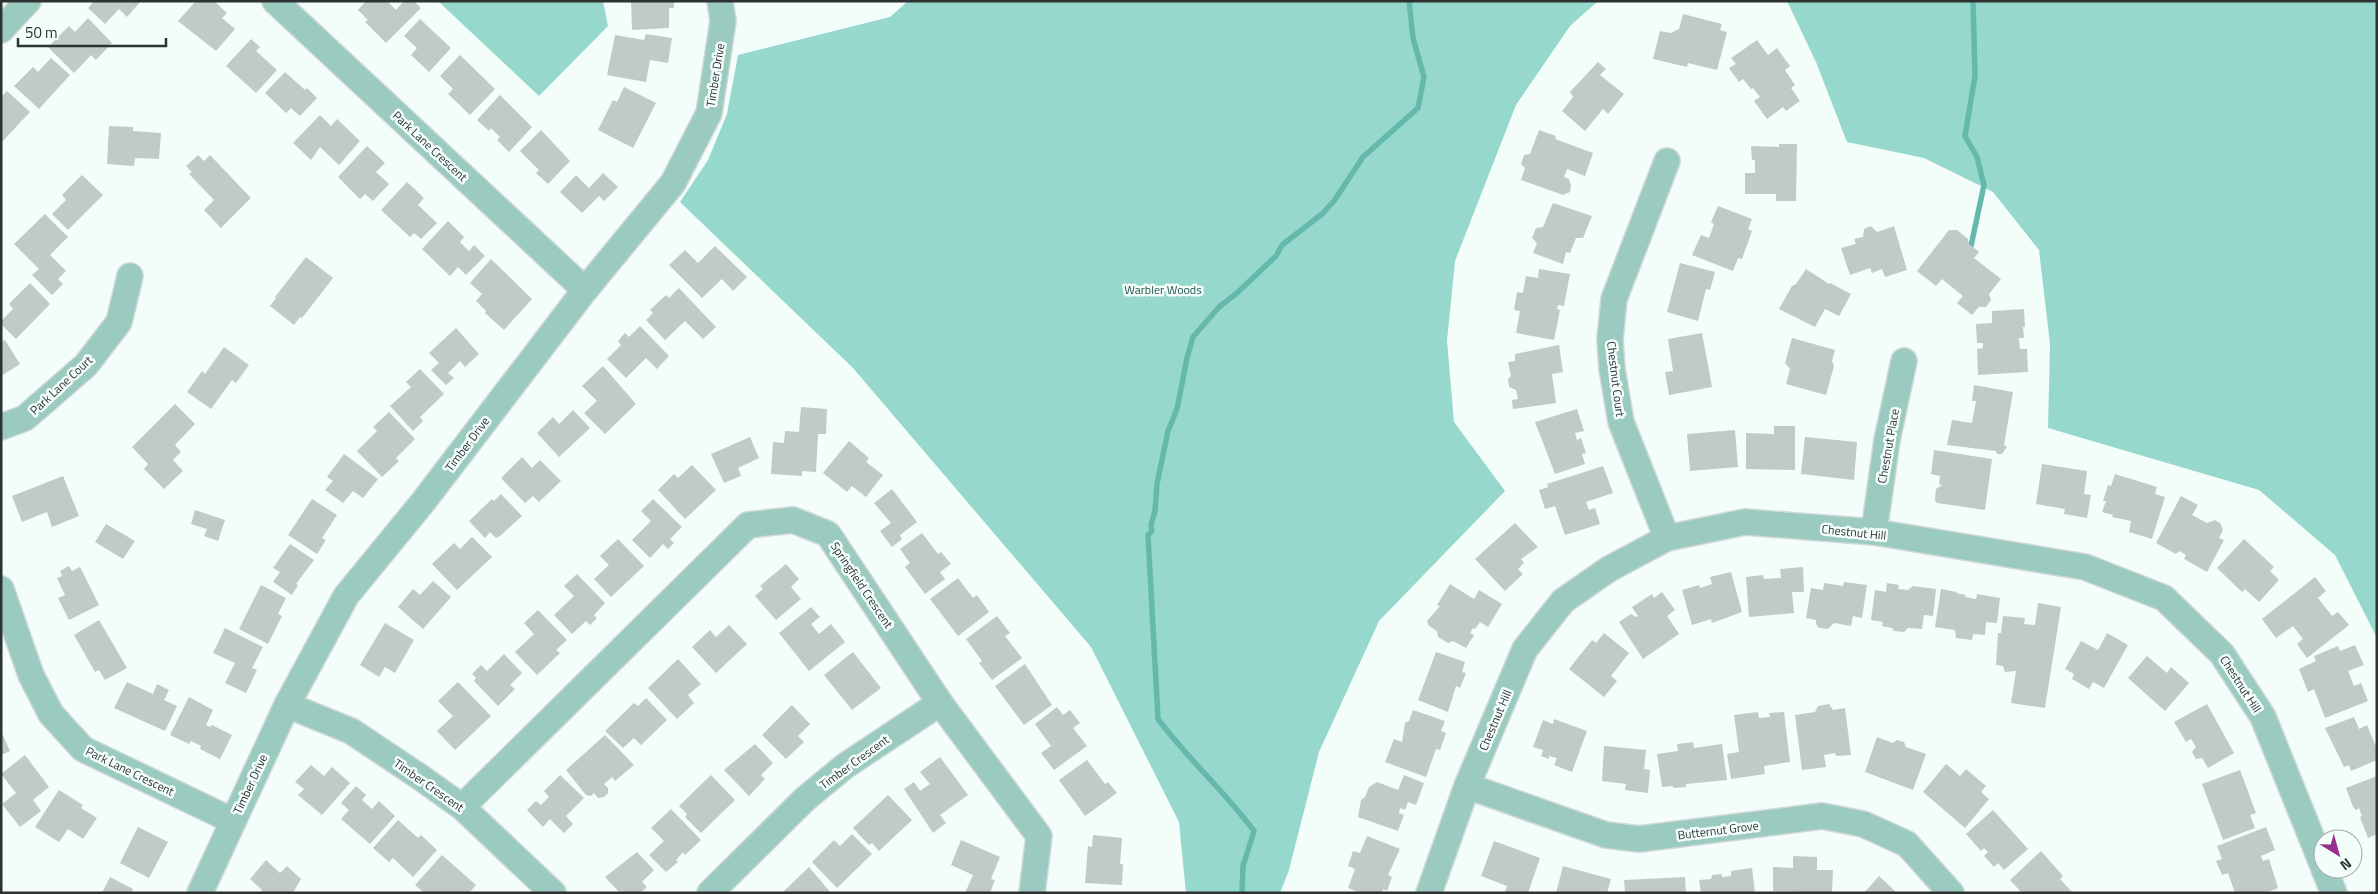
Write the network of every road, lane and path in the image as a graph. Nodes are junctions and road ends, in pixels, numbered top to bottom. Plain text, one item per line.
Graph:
1 (28, 1) edge
2 (276, 1) edge
3 (720, 1) edge
4 (1, 30) edge
5 (1667, 161) dead end
6 (130, 276) dead end
7 (585, 290) junction
8 (1904, 361) dead end
9 (1, 427) edge
10 (1874, 532) junction
11 (1667, 538) junction
12 (1, 589) edge
13 (940, 703) junction
14 (286, 705) junction
15 (1466, 786) junction
16 (462, 807) junction
17 (233, 821) junction
18 (2313, 840) edge
19 (2329, 879) edge
20 (200, 893) edge
21 (553, 893) edge
22 (710, 893) edge
23 (1032, 893) edge
24 (1430, 893) edge
25 (1951, 893) edge
26 (2334, 893) edge

1 - 4 street
2 - 7 street, Park Lane Crescent
3 - 7 street, Timber Drive
5 - 11 street, Chestnut Court
6 - 9 street, Park Lane Court
7 - 14 street, Timber Drive
8 - 10 street, Chestnut Place
10 - 11 street, Chestnut Hill
10 - 18 street, Chestnut Hill
11 - 15 street, Chestnut Hill
12 - 17 street, Park Lane Crescent
13 - 16 street, Springfield Crescent
13 - 22 street, Timber Crescent
13 - 23 street, Springfield Crescent
14 - 16 street, Timber Crescent
14 - 17 street, Timber Drive
15 - 24 street, Chestnut Hill
15 - 25 street, Butternut Grove
16 - 21 street, Timber Crescent
17 - 20 street, Timber Drive
19 - 26 street, Chestnut Hill

